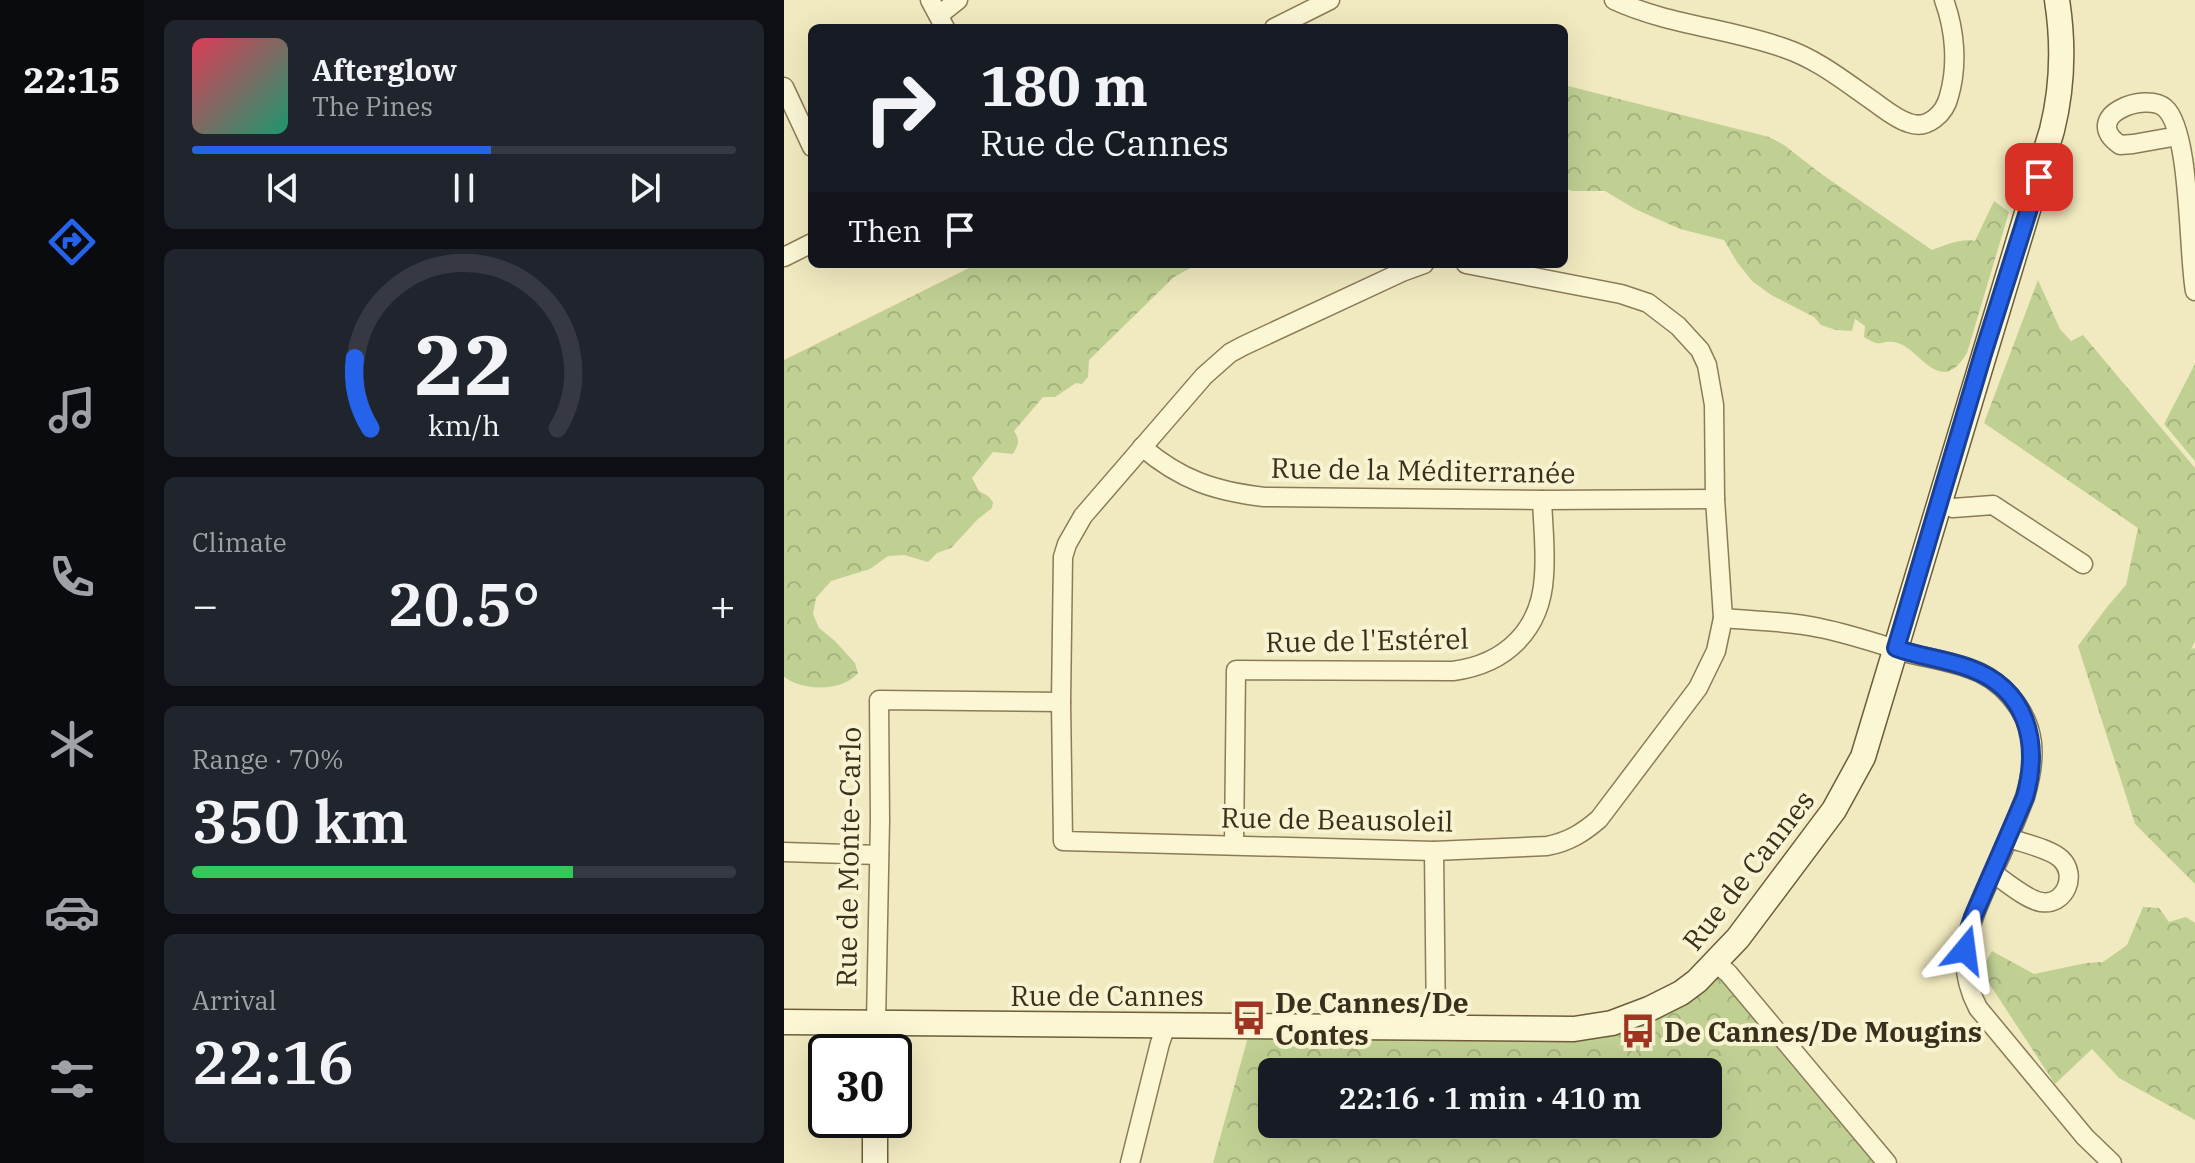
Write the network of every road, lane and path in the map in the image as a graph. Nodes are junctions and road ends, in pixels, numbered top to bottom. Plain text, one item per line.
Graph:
1 (958, 0) edge
2 (1330, 0) edge
3 (1614, 0) edge
4 (1944, 0) edge
5 (2057, 0) edge
6 (938, 14) edge
7 (1282, 24) edge
8 (784, 87) edge
9 (2178, 136) dead end
10 (808, 138) edge
11 (808, 245) edge
12 (784, 257) edge
13 (1413, 268) edge
14 (1487, 268) edge
15 (2195, 291) edge
16 (1142, 447) junction
17 (1715, 499) junction
18 (1542, 500) junction
19 (1939, 503) junction
20 (2083, 564) dead end
21 (1723, 618) junction
22 (1896, 648) junction
23 (1061, 702) junction
24 (2009, 838) junction
25 (1234, 845) junction
26 (1434, 851) junction
27 (784, 852) edge
28 (879, 855) junction
29 (1993, 873) junction
30 (1716, 963) junction
31 (784, 1022) edge
32 (876, 1023) junction
33 (1166, 1026) junction
34 (1436, 1029) junction
35 (876, 1034) edge
36 (875, 1138) edge
37 (875, 1163) edge
38 (1130, 1163) edge
39 (1887, 1163) edge
40 (2112, 1163) edge

1 - 6 street
2 - 7 street
3 - 4 street
5 - 19 street, Rue de Cannes
8 - 10 street
9 - 15 street
11 - 12 street
13 - 16 street, Rue de Beausoleil
14 - 17 street, Rue de Beausoleil
16 - 18 street, Rue de la Méditerranée
16 - 23 street, Rue de Beausoleil
17 - 18 street, Rue de la Méditerranée
17 - 21 street, Rue de Beausoleil
18 - 25 street, Rue de l'Estérel
19 - 20 street
19 - 22 street, Rue de Cannes
21 - 22 street
21 - 26 street, Rue de Beausoleil
22 - 24 street
22 - 30 street, Rue de Cannes
23 - 25 street, Rue de Beausoleil
23 - 28 street, Rue de Monte-Carlo
24 - 29 street
24 - 29 street
25 - 26 street, Rue de Beausoleil
26 - 34 street
27 - 28 street
28 - 32 street, Rue de Monte-Carlo
29 - 40 street
30 - 34 street, Rue de Cannes
30 - 39 street
31 - 32 street, Rue de Cannes
32 - 33 street, Rue de Cannes
32 - 35 street, Rue de Monte-Carlo
33 - 34 street, Rue de Cannes
33 - 38 street
36 - 37 street

